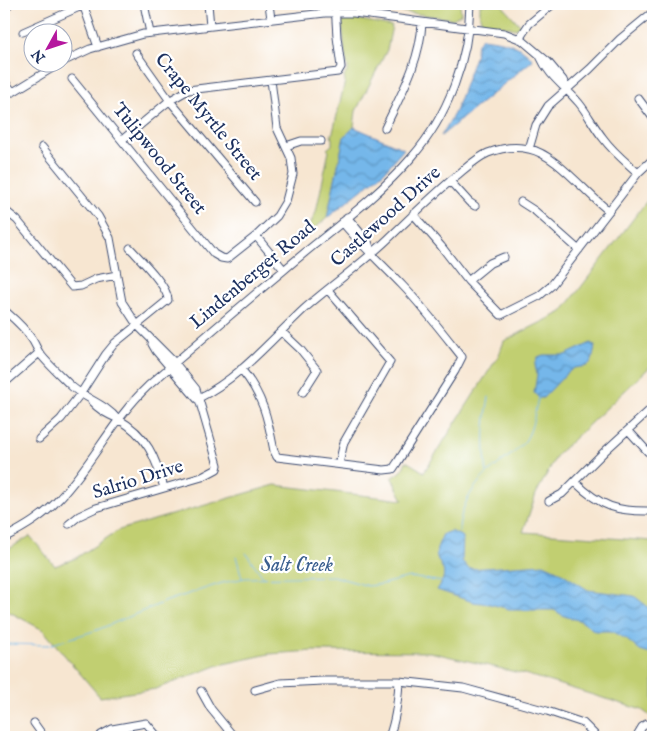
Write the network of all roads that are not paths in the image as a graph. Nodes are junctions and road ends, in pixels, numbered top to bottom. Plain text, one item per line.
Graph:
1 (9, 4) edge
2 (83, 4) edge
3 (144, 4) edge
4 (208, 4) edge
5 (270, 4) edge
6 (335, 4) edge
7 (470, 4) edge
8 (549, 5) edge
9 (4, 10) edge
10 (653, 12) edge
11 (336, 13) junction
12 (271, 19) junction
13 (44, 22) edge
14 (422, 23) junction
15 (210, 26) junction
16 (468, 29) junction
17 (150, 33) junction
18 (519, 39) junction
19 (98, 47) junction
20 (136, 53) dead end
21 (72, 58) edge
22 (46, 72) edge
23 (72, 79) dead end
24 (271, 80) junction
25 (4, 81) edge
26 (567, 89) junction
27 (638, 98) dead end
28 (170, 100) junction
29 (653, 118) edge
30 (385, 128) dead end
31 (122, 140) junction
32 (321, 141) dead end
33 (286, 146) junction
34 (42, 147) dead end
35 (529, 149) junction
36 (653, 158) edge
37 (638, 173) junction
38 (450, 181) junction
39 (255, 202) dead end
40 (521, 202) dead end
41 (475, 206) dead end
42 (6, 212) edge
43 (609, 212) junction
44 (413, 214) junction
45 (344, 220) junction
46 (256, 236) junction
47 (130, 248) dead end
48 (579, 250) junction
49 (372, 253) junction
50 (504, 256) dead end
51 (284, 270) junction
52 (117, 275) junction
53 (468, 281) junction
54 (328, 290) junction
55 (4, 310) edge
56 (137, 325) junction
57 (282, 332) junction
58 (39, 353) junction
59 (172, 365) junction
60 (241, 369) junction
61 (8, 380) dead end
62 (303, 392) dead end
63 (81, 393) junction
64 (198, 399) junction
65 (653, 407) edge
66 (118, 420) junction
67 (628, 430) junction
68 (39, 439) dead end
69 (648, 452) dead end
70 (339, 464) junction
71 (575, 482) junction
72 (164, 488) junction
73 (549, 501) dead end
74 (653, 511) edge
75 (69, 524) dead end
76 (4, 538) edge
77 (399, 681) junction
78 (255, 690) dead end
79 (201, 691) dead end
80 (34, 723) dead end
81 (651, 726) edge
82 (101, 735) dead end
83 (44, 737) edge
84 (158, 737) edge
85 (234, 737) edge
86 (389, 737) edge
87 (597, 737) edge
88 (636, 737) edge

1 - 9 street
2 - 13 street
2 - 19 street
3 - 17 street
4 - 15 street
5 - 12 street
6 - 11 street
7 - 16 street, Lindenberger Road
8 - 18 street
10 - 26 street
11 - 12 street
11 - 14 street
11 - 24 street
12 - 15 street
14 - 16 street
14 - 30 street
15 - 17 street
16 - 18 street
16 - 45 street, Lindenberger Road
17 - 19 street
18 - 26 street
19 - 21 street
20 - 28 street, Crape Myrtle Street
22 - 25 street
23 - 31 street, Tulipwood Street
24 - 28 street
24 - 33 street
26 - 35 street
26 - 37 street
27 - 29 street
28 - 31 street
28 - 39 street, Crape Myrtle Street
31 - 46 street, Tulipwood Street
32 - 33 street
33 - 46 street
34 - 52 street
35 - 38 street, Castlewood Drive
35 - 43 street, Castlewood Drive
36 - 37 street
37 - 43 street
38 - 41 street
38 - 44 street, Castlewood Drive
40 - 48 street
42 - 52 street
43 - 48 street
44 - 49 street, Castlewood Drive
44 - 53 street
45 - 49 street
45 - 51 street, Lindenberger Road
46 - 51 street
47 - 56 street
48 - 53 street
49 - 54 street, Castlewood Drive
49 - 70 street
50 - 53 street
51 - 59 street, Lindenberger Road
52 - 56 street
54 - 57 street, Castlewood Drive
54 - 70 street
55 - 58 street
56 - 59 street
56 - 63 street
57 - 60 street, Castlewood Drive
57 - 62 street
58 - 61 street
58 - 63 street
59 - 64 street
59 - 66 street, Lindenberger Road
60 - 64 street, Castlewood Drive
60 - 70 street
63 - 66 street
63 - 68 street
64 - 72 street, Salrio Drive
65 - 67 street
66 - 72 street
66 - 76 street, Lindenberger Road
67 - 69 street
67 - 71 street
71 - 73 street
71 - 74 street
72 - 75 street, Salrio Drive
77 - 78 street
77 - 86 street
77 - 87 street
79 - 85 street
80 - 83 street
81 - 88 street
82 - 84 street

